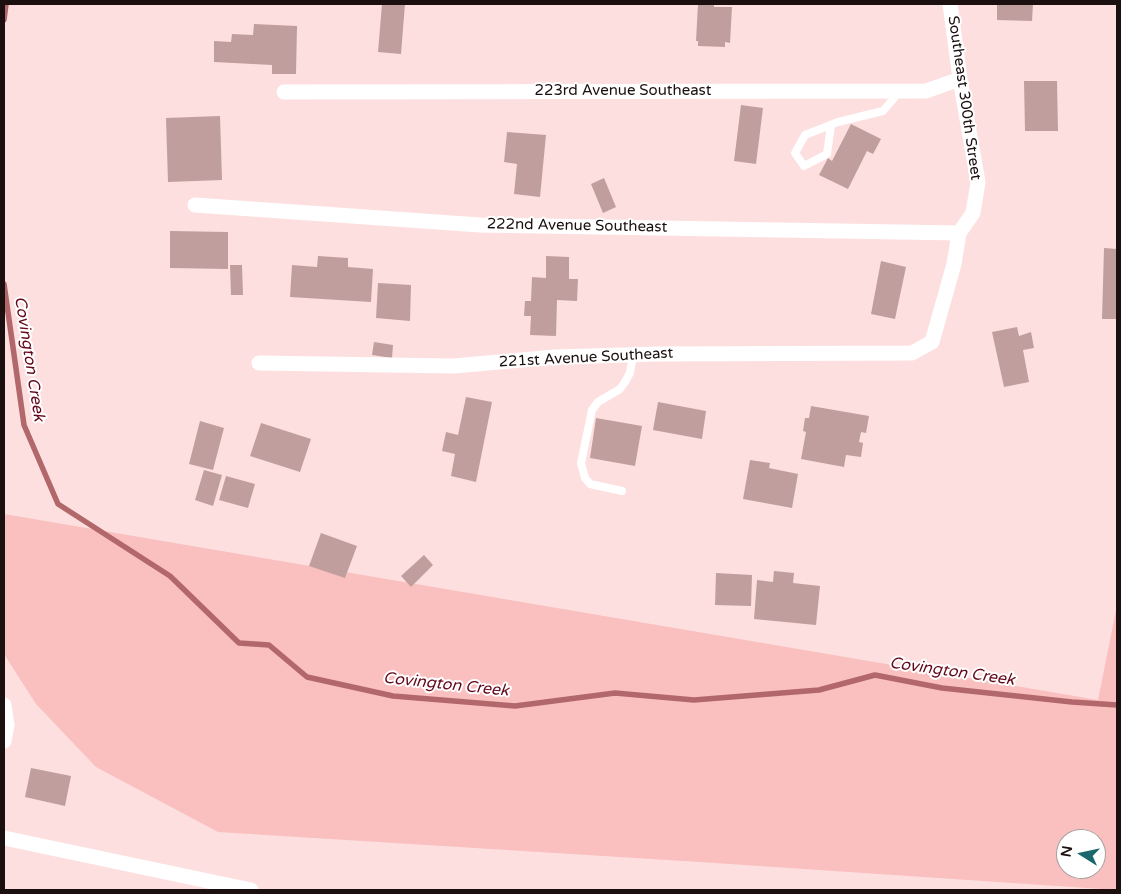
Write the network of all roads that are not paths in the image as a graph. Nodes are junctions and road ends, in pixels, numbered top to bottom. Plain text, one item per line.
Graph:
1 (950, 4) edge
2 (960, 79) junction
3 (900, 91) junction
4 (284, 92) dead end
5 (831, 125) junction
6 (195, 205) dead end
7 (959, 233) junction
8 (912, 353) joint
9 (633, 355) junction
10 (260, 363) dead end
11 (622, 491) dead end
12 (4, 704) edge
13 (4, 740) edge
14 (4, 838) edge
15 (252, 890) edge

1 - 2 street, Southeast 300th Street
2 - 3 street, 223rd Avenue Southeast
2 - 7 street, Southeast 300th Street
3 - 4 street, 223rd Avenue Southeast
3 - 5 lane
5 - 5 lane
6 - 7 street, 222nd Avenue Southeast
7 - 8 street, Southeast 300th Street
8 - 9 street, 221st Avenue Southeast
9 - 10 street, 221st Avenue Southeast
9 - 11 lane
12 - 13 street
14 - 15 street

